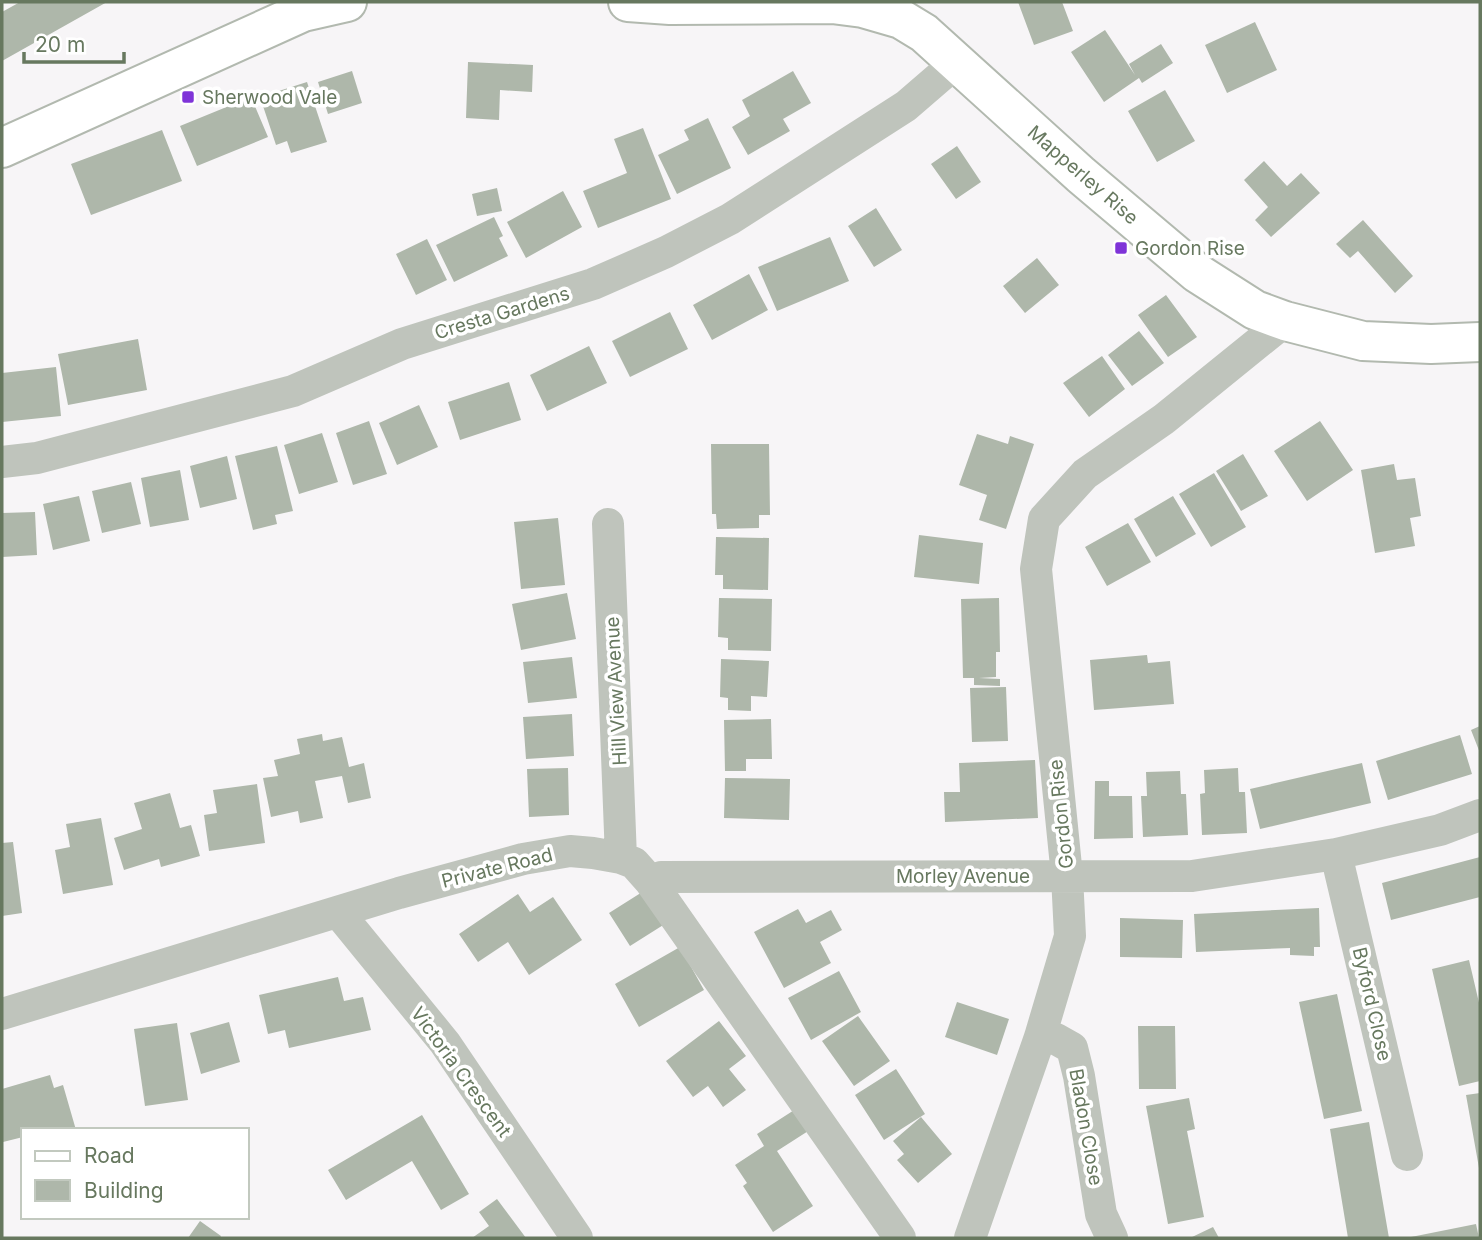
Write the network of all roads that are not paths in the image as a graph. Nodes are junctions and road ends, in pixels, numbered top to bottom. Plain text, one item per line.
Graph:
1 (346, 2) edge
2 (628, 2) edge
3 (906, 10) edge
4 (957, 62) junction
5 (2, 148) edge
6 (1285, 321) junction
7 (1480, 342) edge
8 (2, 462) edge
9 (608, 524) dead end
10 (1480, 815) edge
11 (1336, 854) junction
12 (621, 858) junction
13 (1067, 876) junction
14 (650, 881) junction
15 (338, 912) junction
16 (2, 1014) edge
17 (1040, 1037) junction
18 (1407, 1155) dead end
19 (577, 1238) edge
20 (900, 1238) edge
21 (970, 1238) edge
22 (1112, 1238) edge

1 - 5 street
2 - 3 street
3 - 4 street, Mapperley Rise
4 - 6 street, Mapperley Rise
4 - 8 street, Cresta Gardens
6 - 7 street, Mapperley Rise
6 - 13 street, Gordon Rise
9 - 12 street, Hill View Avenue
10 - 11 street, Morley Avenue
11 - 13 street, Morley Avenue
11 - 18 street, Byford Close
12 - 14 street, Private Road
12 - 15 street, Private Road
13 - 14 street, Morley Avenue
13 - 17 street, Gordon Rise
14 - 20 street, Private Road
15 - 16 street, Private Road
15 - 19 street, Victoria Crescent
17 - 21 street, Gordon Rise
17 - 22 street, Bladon Close

